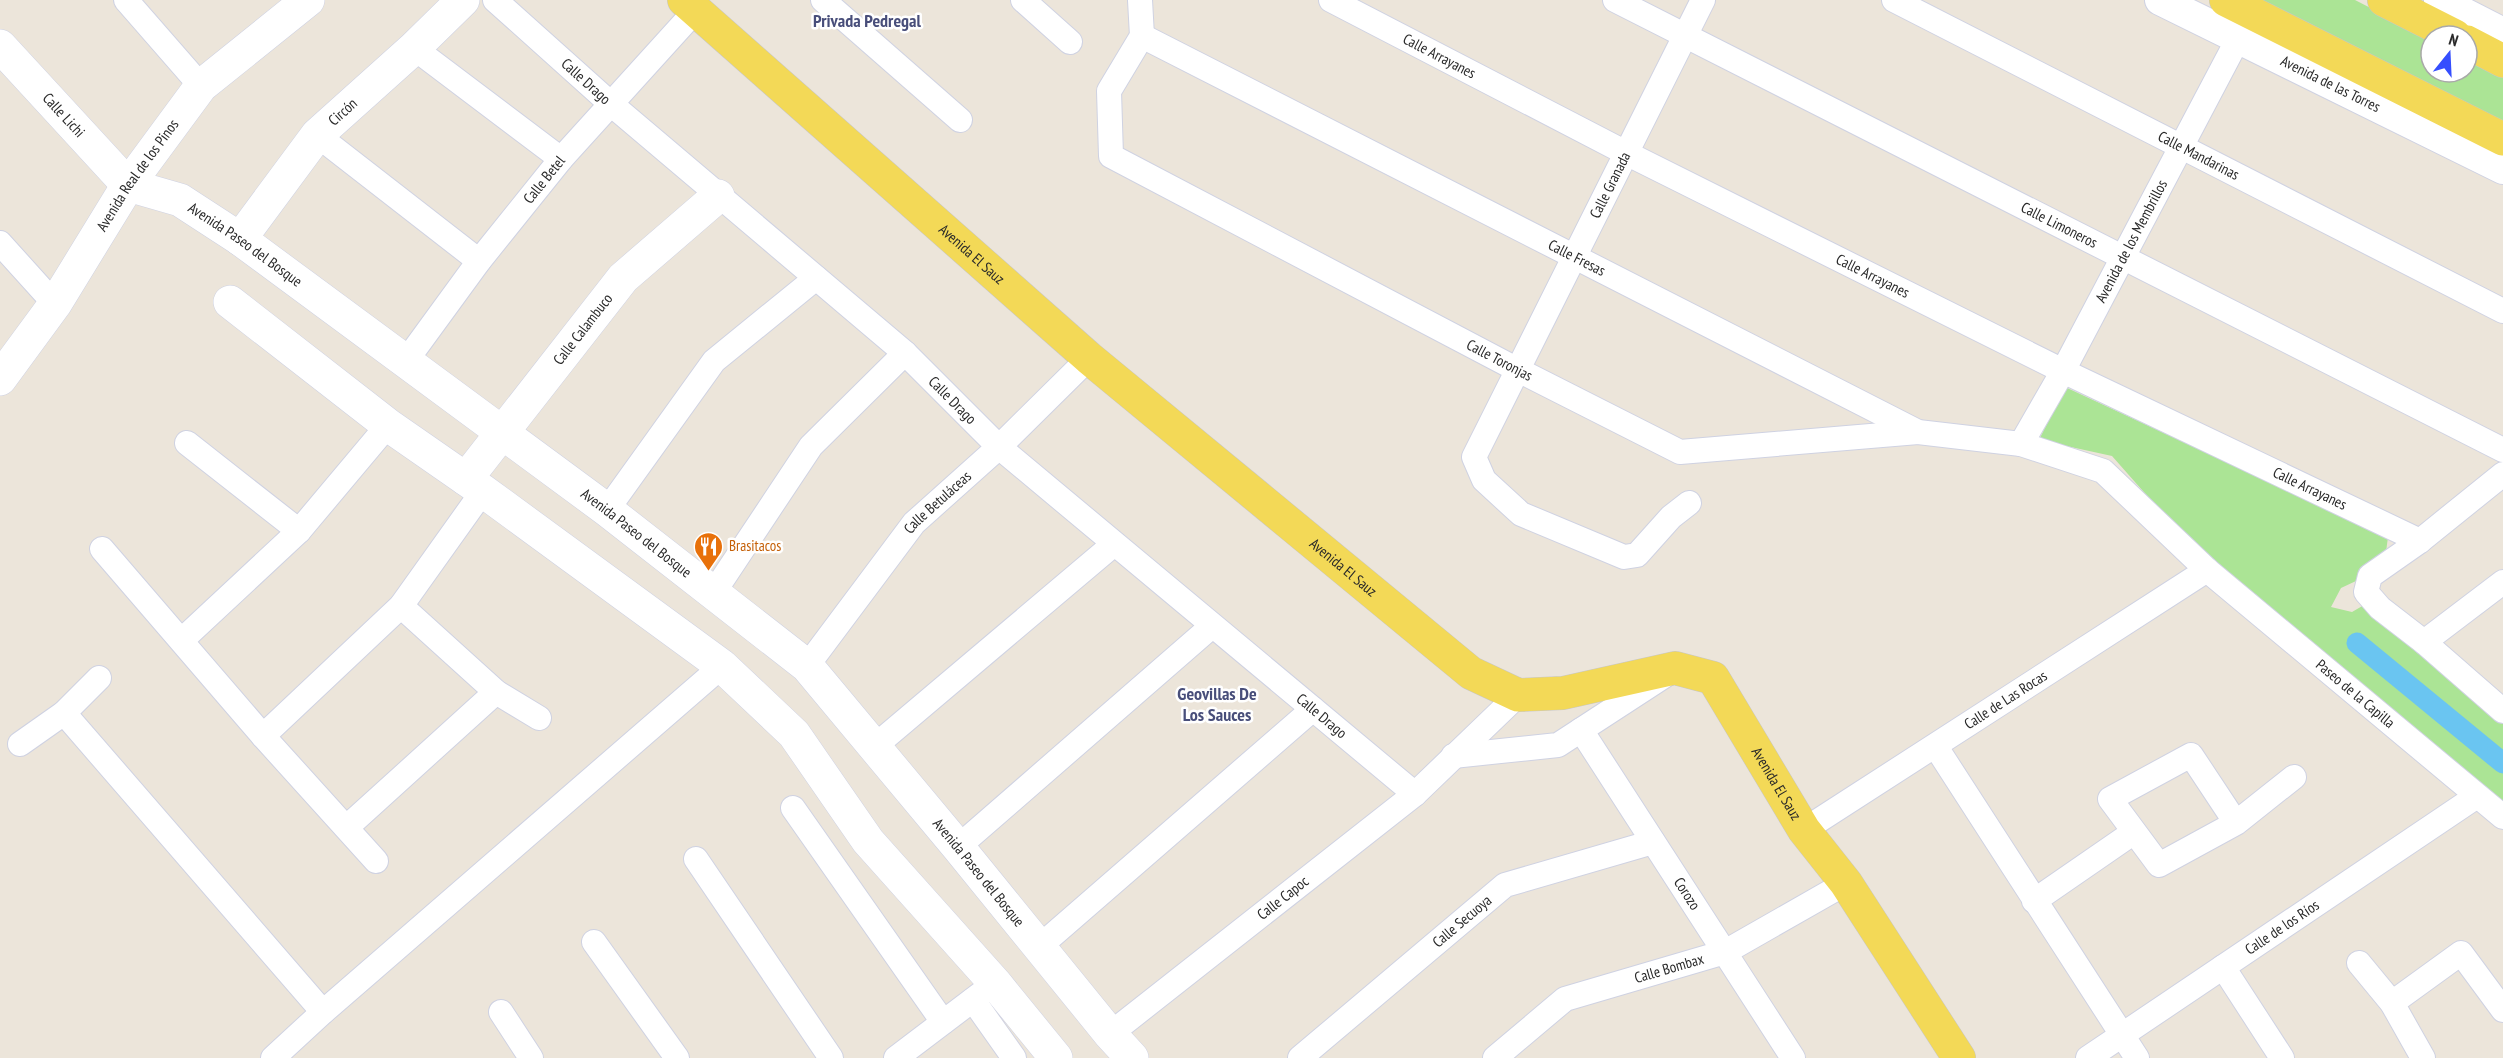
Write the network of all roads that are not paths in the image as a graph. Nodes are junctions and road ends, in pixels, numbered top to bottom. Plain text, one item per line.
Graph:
1 (126, 0) edge
2 (463, 0) edge
3 (495, 0) edge
4 (823, 0) edge
5 (1023, 0) edge
6 (1140, 0) edge
7 (1331, 0) edge
8 (1615, 0) edge
9 (1703, 0) edge
10 (1894, 0) edge
11 (2160, 0) edge
12 (2226, 0) edge
13 (2384, 0) edge
14 (2439, 0) edge
15 (303, 2) edge
16 (690, 5) edge
17 (2431, 24) edge
18 (2503, 33) edge
19 (1686, 35) junction
20 (1142, 36) junction
21 (2239, 37) junction
22 (1070, 42) dead end
23 (0, 46) edge
24 (414, 48) junction
25 (2479, 48) edge
26 (2503, 61) edge
27 (201, 86) junction
28 (611, 104) junction
29 (960, 120) dead end
30 (317, 135) junction
31 (2503, 139) edge
32 (2180, 147) junction
33 (1628, 154) junction
34 (561, 159) junction
35 (2503, 169) edge
36 (128, 185) junction
37 (718, 196) junction
38 (240, 239) junction
39 (0, 243) edge
40 (2122, 256) junction
41 (1572, 257) junction
42 (479, 261) junction
43 (816, 278) junction
44 (230, 302) dead end
45 (54, 304) junction
46 (2503, 312) edge
47 (905, 353) junction
48 (1089, 358) junction
49 (406, 361) junction
50 (1518, 370) junction
51 (2062, 371) junction
52 (0, 379) edge
53 (388, 424) junction
54 (502, 432) junction
55 (1918, 432) junction
56 (187, 443) dead end
57 (2021, 444) junction
58 (999, 447) junction
59 (2503, 450) edge
60 (2503, 474) edge
61 (474, 484) junction
62 (1689, 503) dead end
63 (607, 510) junction
64 (299, 531) junction
65 (2420, 541) junction
66 (1114, 544) junction
67 (102, 549) dead end
68 (2207, 570) junction
69 (2503, 582) edge
70 (714, 592) junction
71 (400, 606) junction
72 (1212, 626) junction
73 (182, 640) junction
74 (2424, 642) junction
75 (722, 666) junction
76 (807, 666) junction
77 (1675, 668) junction
78 (99, 678) dead end
79 (496, 692) junction
80 (1518, 695) junction
81 (1312, 709) junction
82 (2503, 711) edge
83 (64, 713) junction
84 (539, 718) dead end
85 (1581, 730) junction
86 (263, 736) junction
87 (20, 744) dead end
88 (875, 746) junction
89 (1936, 747) junction
90 (1453, 756) junction
91 (2294, 777) dead end
92 (1415, 794) junction
93 (2477, 796) junction
94 (793, 808) dead end
95 (2503, 817) edge
96 (2236, 823) junction
97 (347, 827) junction
98 (1804, 830) junction
99 (2134, 832) junction
100 (1653, 842) junction
101 (958, 847) junction
102 (696, 859) dead end
103 (376, 861) dead end
104 (1846, 883) junction
105 (2034, 901) junction
106 (594, 942) dead end
107 (1039, 947) junction
108 (1725, 952) junction
109 (2359, 963) dead end
110 (2223, 967) junction
111 (984, 992) junction
112 (2392, 1004) junction
113 (2503, 1010) edge
114 (323, 1012) junction
115 (501, 1012) dead end
116 (943, 1022) junction
117 (1110, 1034) junction
118 (2121, 1034) junction
119 (273, 1058) edge
120 (531, 1058) edge
121 (677, 1058) edge
122 (831, 1058) edge
123 (896, 1058) edge
124 (1014, 1058) edge
125 (1056, 1058) edge
126 (1132, 1058) edge
127 (1300, 1058) edge
128 (1495, 1058) edge
129 (1793, 1058) edge
130 (1959, 1058) edge
131 (2088, 1058) edge
132 (2137, 1058) edge
133 (2282, 1058) edge
134 (2423, 1058) edge

1 - 27 street
2 - 24 main road, Circón
3 - 28 street, Calle Drago
4 - 29 street
5 - 22 street
6 - 20 street
7 - 33 street, Calle Arrayanes
8 - 19 street, Calle Limoneros
9 - 19 street, Calle Granada
10 - 32 street, Calle Mandarinas
11 - 21 street, Avenida de las Torres
12 - 31 main road, Avenida de las Torres
13 - 17 main road
14 - 18 street
15 - 27 main road, Avenida Real de los Pinos
16 - 28 street, Calle Betel
16 - 48 main road, Avenida El Sauz
19 - 33 street, Calle Granada
19 - 40 street, Calle Limoneros
20 - 41 street, Calle Fresas
20 - 50 street, Calle Toronjas
21 - 32 street, Avenida de los Membrillos
21 - 35 street, Avenida de las Torres
23 - 36 main road, Calle Lichi
24 - 30 main road, Circón
24 - 34 street
25 - 26 main road
27 - 36 main road, Avenida Real de los Pinos
28 - 34 street, Calle Betel
28 - 37 street, Calle Drago
30 - 38 main road, Circón
30 - 42 street
32 - 40 street, Avenida de los Membrillos
32 - 46 street, Calle Mandarinas
33 - 41 street, Calle Granada
33 - 51 street, Calle Arrayanes
34 - 42 street, Calle Betel
36 - 38 main road, Avenida Paseo del Bosque
36 - 45 main road, Avenida Real de los Pinos
37 - 43 street, Calle Drago
37 - 54 main road, Calle Calambuco
38 - 49 main road, Avenida Paseo del Bosque
39 - 45 street
40 - 51 street, Avenida de los Membrillos
40 - 59 street, Calle Limoneros
41 - 50 street, Calle Granada
41 - 55 street, Calle Fresas
42 - 49 street, Calle Betel
43 - 47 street, Calle Drago
43 - 63 street
44 - 53 main road
45 - 52 main road, Avenida Real de los Pinos
47 - 58 street, Calle Drago
47 - 70 street
48 - 58 street, Calle Betuláceas
48 - 80 main road, Avenida El Sauz
49 - 54 main road, Avenida Paseo del Bosque
50 - 55 street, Calle Toronjas
50 - 62 street, Calle Granada
51 - 57 street, Avenida de los Membrillos
51 - 65 street, Calle Arrayanes
53 - 61 main road
53 - 64 street
54 - 61 main road, Calle Calambuco
54 - 63 main road, Avenida Paseo del Bosque
55 - 57 street, Calle Fresas
56 - 64 street
57 - 68 street, Paseo de la Capilla
58 - 66 street, Calle Drago
58 - 76 street, Calle Betuláceas
60 - 65 street
61 - 71 street
61 - 75 main road
63 - 70 main road, Avenida Paseo del Bosque
64 - 73 street
65 - 74 street
66 - 72 street, Calle Drago
66 - 88 street
67 - 73 street
68 - 89 street, Calle de Las Rocas
68 - 93 street, Paseo de la Capilla
69 - 74 street
70 - 76 main road, Avenida Paseo del Bosque
71 - 79 street
71 - 86 street
72 - 81 street, Calle Drago
72 - 101 street
73 - 86 street
74 - 82 street
75 - 111 main road
75 - 114 street
76 - 88 main road, Avenida Paseo del Bosque
77 - 80 main road, Avenida El Sauz
77 - 85 street
77 - 98 main road, Avenida El Sauz
78 - 83 street
79 - 84 street
79 - 97 street
80 - 90 street, Calle Capoc
81 - 92 street, Calle Drago
81 - 107 street
83 - 87 street
83 - 114 street
85 - 90 street
85 - 100 street, Corozo
86 - 97 street
88 - 101 main road, Avenida Paseo del Bosque
89 - 98 street, Calle de Las Rocas
89 - 105 street
90 - 92 street, Calle Capoc
91 - 96 street
92 - 117 street, Calle Capoc
93 - 95 street, Paseo de la Capilla
93 - 110 street, Calle de los Ríos
94 - 116 street
96 - 99 street
96 - 99 street
97 - 103 street
98 - 104 main road, Avenida El Sauz
99 - 105 street
100 - 108 street, Corozo
100 - 127 street, Calle Secuoya
101 - 107 main road, Avenida Paseo del Bosque
102 - 122 street
104 - 108 street, Calle Bombax
104 - 130 main road, Avenida El Sauz
105 - 118 street
106 - 121 street
107 - 117 main road, Avenida Paseo del Bosque
108 - 128 street, Calle Bombax
108 - 129 street, Corozo
109 - 112 street
110 - 118 street, Calle de los Ríos
110 - 133 street
111 - 116 street
111 - 124 street
111 - 125 main road
112 - 113 street
112 - 134 street
114 - 119 street
115 - 120 street
116 - 123 street
117 - 126 main road, Avenida Paseo del Bosque
118 - 131 street, Calle de los Ríos
118 - 132 street

